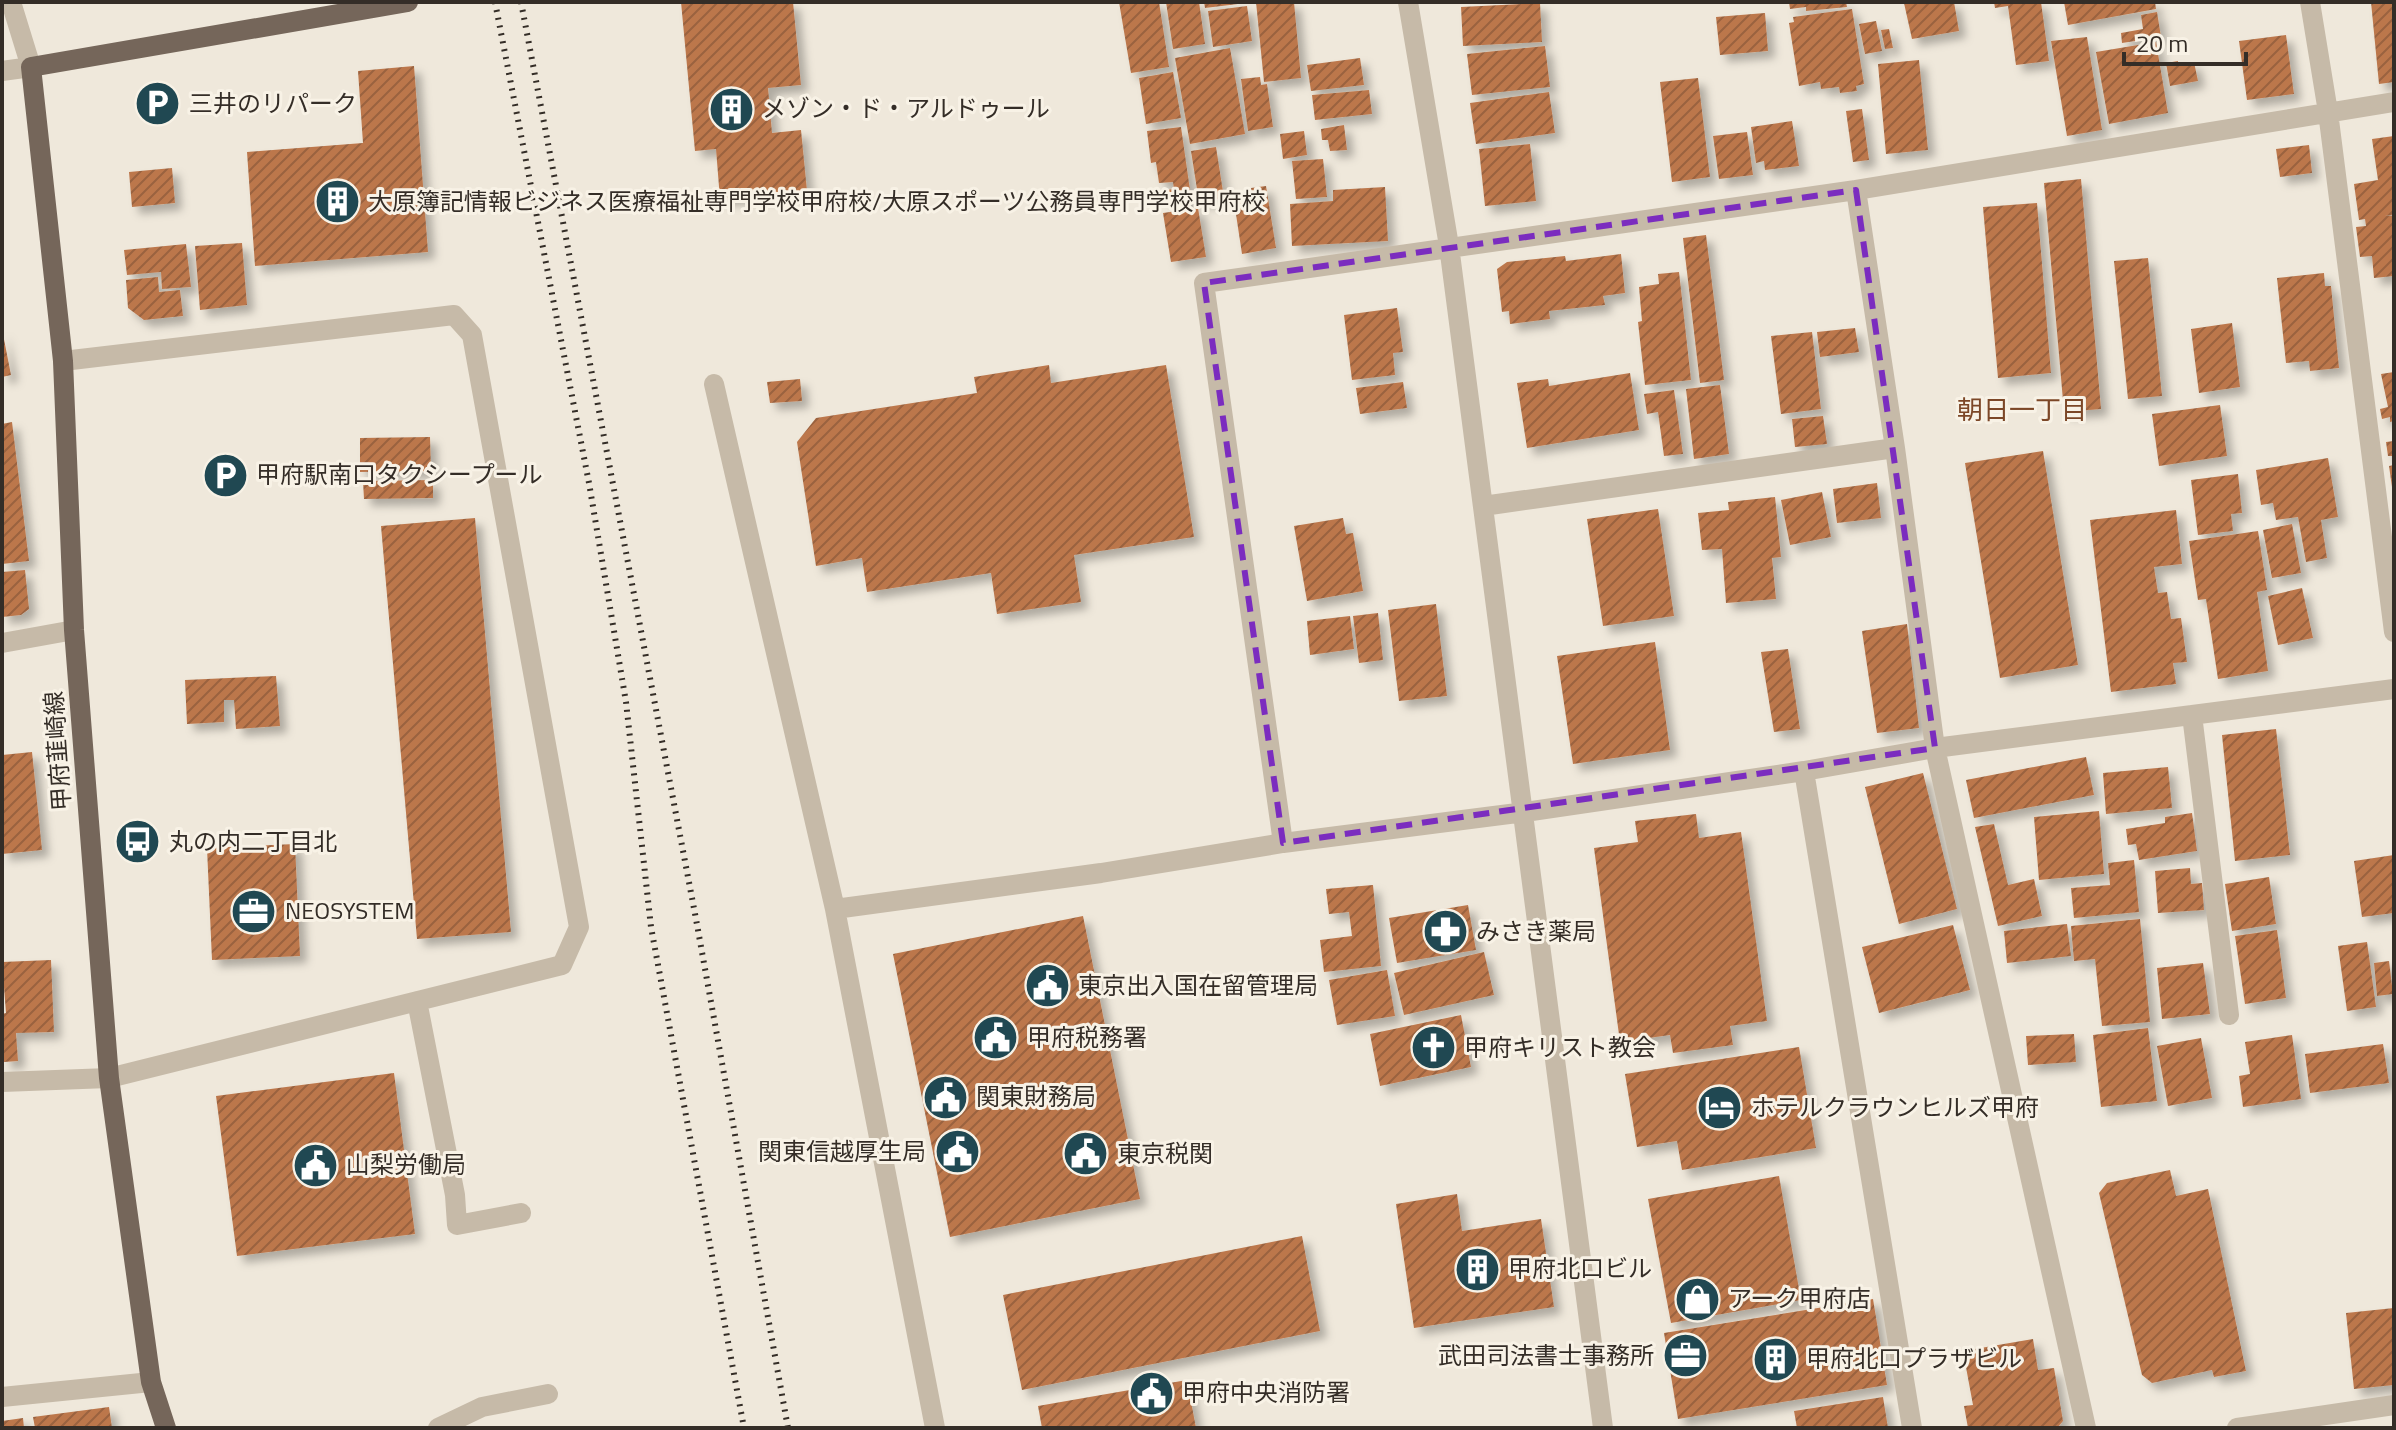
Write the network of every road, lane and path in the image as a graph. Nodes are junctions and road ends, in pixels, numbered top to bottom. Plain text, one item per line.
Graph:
1 (11, 2) edge
2 (408, 2) edge
3 (1408, 2) edge
4 (2310, 2) edge
5 (31, 67) junction
6 (2, 71) edge
7 (2394, 102) edge
8 (2328, 112) junction
9 (1856, 190) junction
10 (1449, 246) junction
11 (63, 361) junction
12 (714, 384) dead end
13 (1895, 448) junction
14 (1483, 506) junction
15 (74, 630) junction
16 (2394, 632) edge
17 (2, 643) edge
18 (2394, 689) edge
19 (2192, 715) junction
20 (1935, 748) junction
21 (1804, 771) junction
22 (1525, 812) junction
23 (1283, 843) junction
24 (835, 909) junction
25 (417, 1001) junction
26 (2229, 1015) dead end
27 (109, 1078) junction
28 (2, 1082) edge
29 (521, 1213) dead end
30 (151, 1382) junction
31 (548, 1394) dead end
32 (2, 1397) edge
33 (2394, 1405) edge
34 (166, 1428) edge
35 (438, 1428) edge
36 (935, 1428) edge
37 (1603, 1428) edge
38 (1912, 1428) edge
39 (2086, 1428) edge
40 (2237, 1428) edge

1 - 5 street
2 - 5 main road
3 - 10 street
4 - 8 street
5 - 6 street
5 - 11 main road, 甲府韮崎線
7 - 8 street
8 - 9 street
8 - 16 street
9 - 10 street
9 - 13 street
10 - 14 street
10 - 23 street
11 - 15 main road, 甲府韮崎線
11 - 25 street
12 - 24 street
13 - 14 street
13 - 20 street
14 - 22 street
15 - 17 street
15 - 27 main road, 甲府韮崎線
18 - 19 street
19 - 20 street
19 - 26 street
20 - 21 street
20 - 39 street
21 - 22 street
21 - 38 street
22 - 23 street
22 - 37 street
23 - 24 street
24 - 36 street
25 - 27 street
25 - 29 street
27 - 28 street
27 - 30 main road, 甲府韮崎線
30 - 32 street
30 - 34 main road, 甲府韮崎線
31 - 35 street
33 - 40 street

